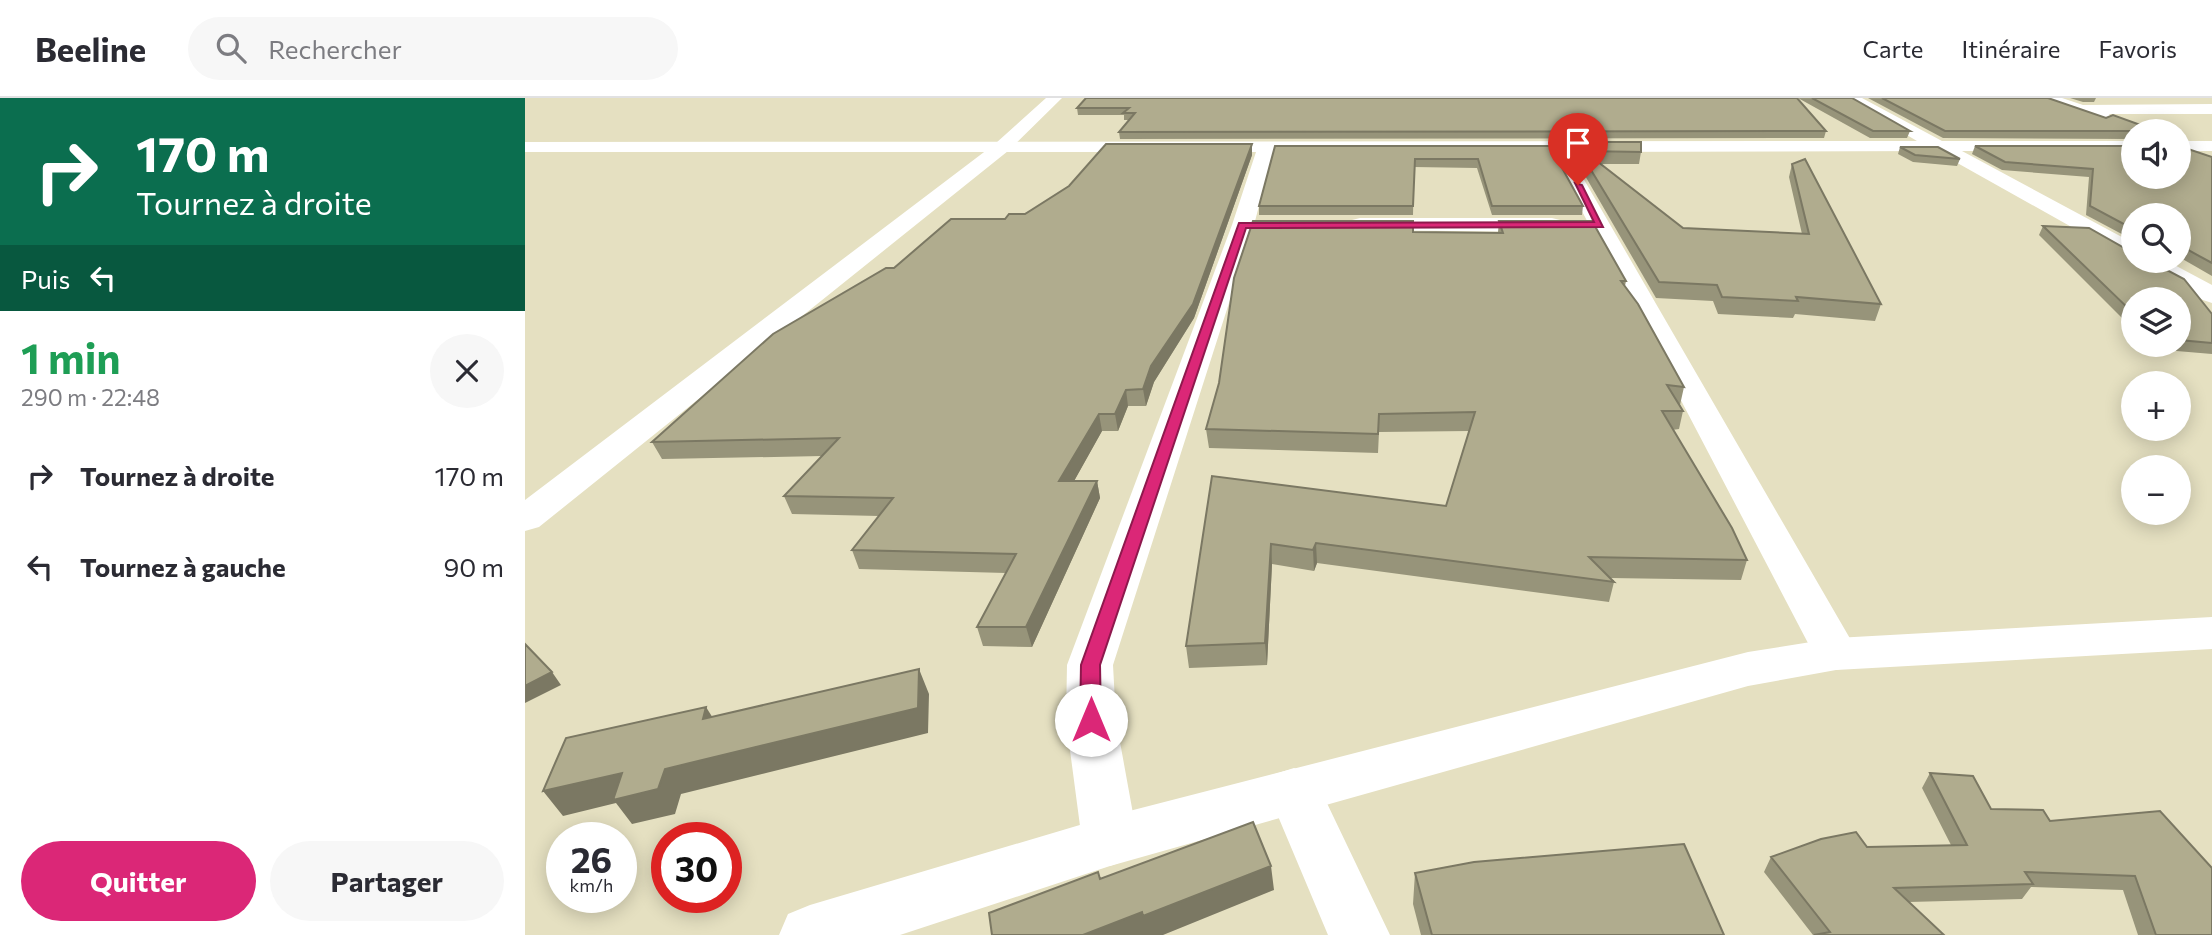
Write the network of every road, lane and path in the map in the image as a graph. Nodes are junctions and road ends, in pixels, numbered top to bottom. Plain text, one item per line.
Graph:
1 (1055, 98) edge
2 (1851, 98) edge
3 (2048, 98) edge
4 (2212, 109) edge
5 (2081, 110) junction
6 (2121, 125) edge
7 (1556, 145) junction
8 (1940, 146) junction
9 (2121, 146) edge
10 (2191, 146) edge
11 (2212, 146) edge
12 (525, 147) edge
13 (1002, 147) junction
14 (1266, 147) junction
15 (2191, 150) edge
16 (2212, 158) edge
17 (1339, 225) edge
18 (1600, 225) junction
19 (2121, 245) edge
20 (2172, 273) edge
21 (2212, 295) edge
22 (525, 519) edge
23 (2212, 633) edge
24 (1836, 654) junction
25 (1294, 790) junction
26 (1110, 841) junction
27 (810, 935) edge
28 (1359, 935) edge

1 - 13 street
2 - 8 street
3 - 5 street
4 - 5 street
5 - 6 street
7 - 8 street
7 - 14 street
7 - 18 street
8 - 9 street
8 - 19 street
10 - 11 street
12 - 13 street
13 - 14 street
13 - 22 street
14 - 26 street
15 - 16 street
17 - 18 street
18 - 24 street
20 - 21 street
23 - 24 street
24 - 25 street
25 - 26 street
25 - 28 street
26 - 27 street

